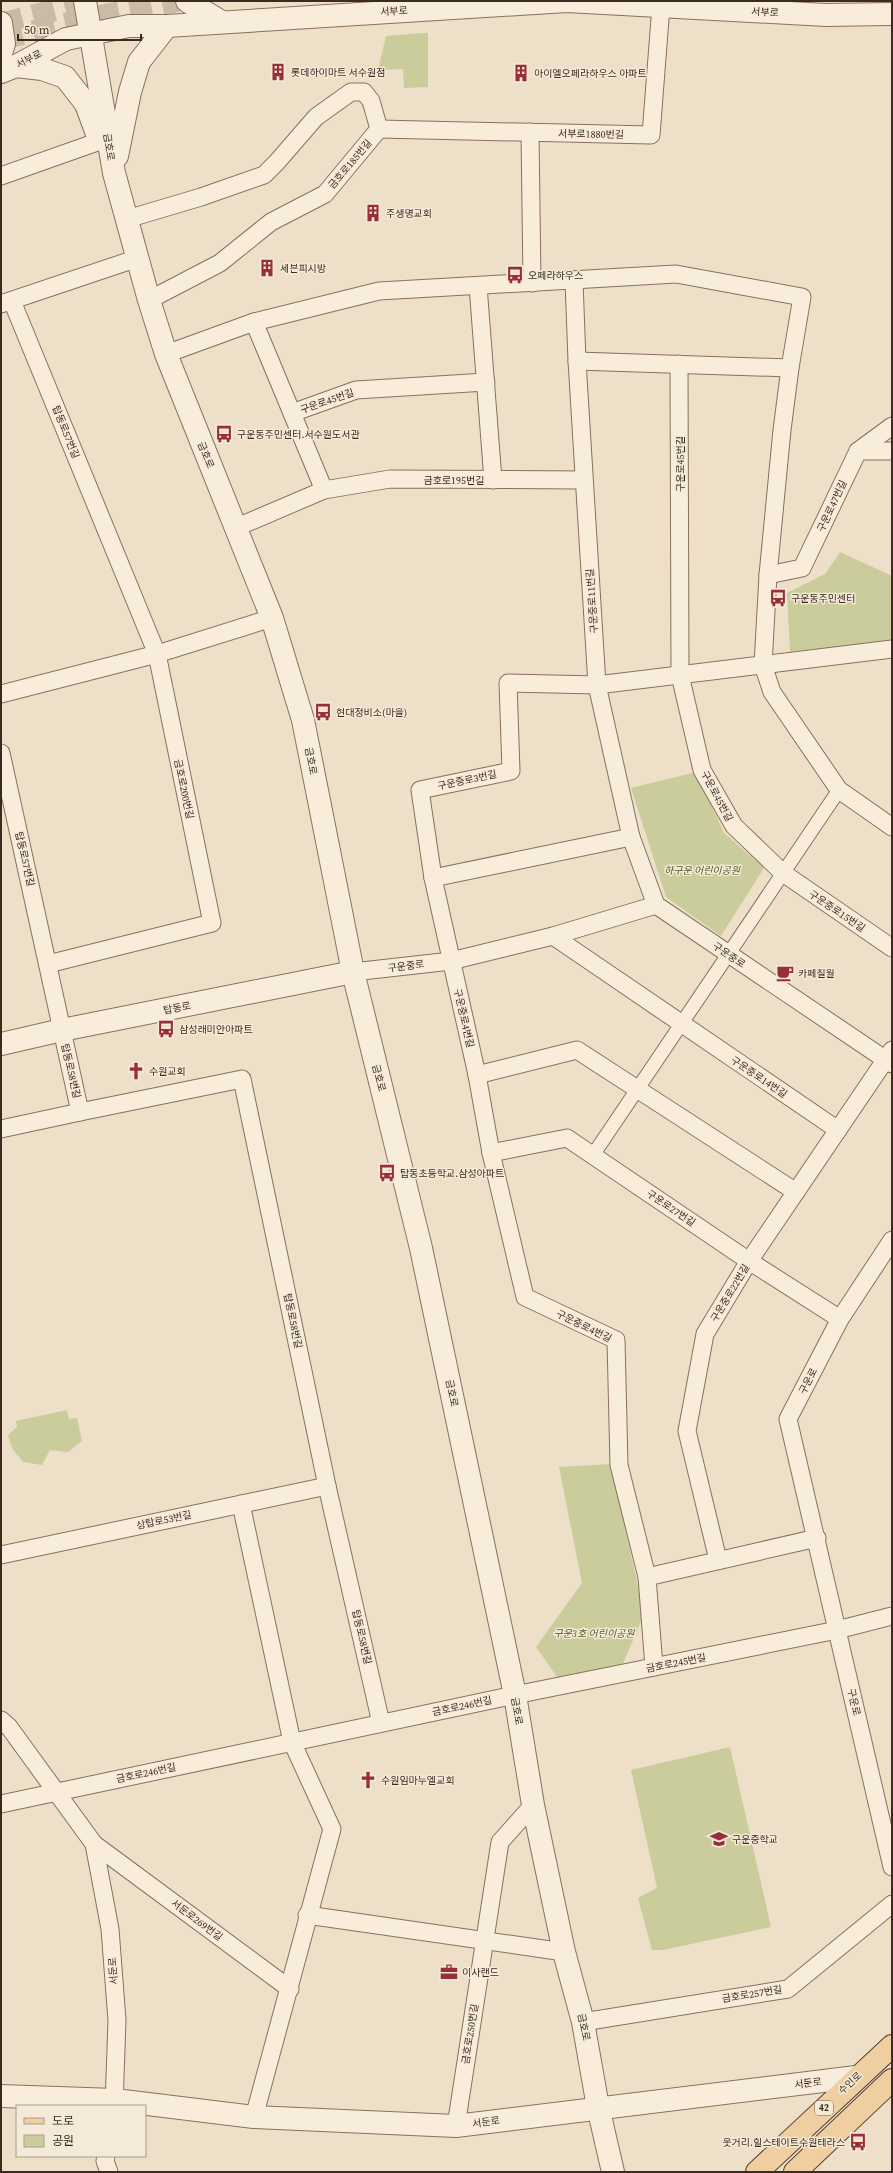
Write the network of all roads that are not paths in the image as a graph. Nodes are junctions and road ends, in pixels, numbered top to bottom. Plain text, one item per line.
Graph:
1 (85, 1) edge
2 (187, 1) edge
3 (661, 6) junction
4 (892, 14) edge
5 (220, 21) junction
6 (1, 23) edge
7 (167, 26) junction
8 (91, 35) junction
9 (6, 64) edge
10 (379, 129) junction
11 (530, 132) junction
12 (100, 141) junction
13 (114, 173) junction
14 (1, 176) edge
15 (127, 219) junction
16 (138, 258) junction
17 (574, 281) junction
18 (532, 283) junction
19 (478, 286) junction
20 (149, 300) junction
21 (7, 303) edge
22 (254, 322) junction
23 (166, 354) junction
24 (577, 361) junction
25 (679, 364) junction
26 (790, 368) junction
27 (486, 382) junction
28 (292, 413) junction
29 (892, 426) edge
30 (858, 451) junction
31 (892, 451) edge
32 (493, 480) junction
33 (584, 480) junction
34 (324, 490) junction
35 (235, 528) junction
36 (119, 563) joint
37 (768, 574) junction
38 (272, 618) junction
39 (892, 649) edge
40 (157, 654) junction
41 (763, 665) junction
42 (680, 675) junction
43 (597, 685) junction
44 (1, 694) edge
45 (1, 753) edge
46 (839, 790) junction
47 (892, 827) edge
48 (631, 838) junction
49 (783, 873) junction
50 (433, 878) junction
51 (656, 905) junction
52 (553, 936) junction
53 (892, 948) edge
54 (728, 954) junction
55 (451, 961) junction
56 (48, 964) junction
57 (353, 972) junction
58 (681, 1024) junction
59 (62, 1030) junction
60 (1, 1044) edge
61 (890, 1058) edge
62 (477, 1075) junction
63 (637, 1090) junction
64 (80, 1112) junction
65 (1, 1129) edge
66 (838, 1130) junction
67 (491, 1153) junction
68 (593, 1155) junction
69 (796, 1192) junction
70 (892, 1240) edge
71 (749, 1261) junction
72 (840, 1319) junction
73 (327, 1486) junction
74 (241, 1504) junction
75 (817, 1538) junction
76 (1, 1555) edge
77 (718, 1560) junction
78 (647, 1577) junction
79 (892, 1616) edge
80 (837, 1630) junction
81 (654, 1667) junction
82 (515, 1695) junction
83 (1, 1720) edge
84 (382, 1723) junction
85 (292, 1742) junction
86 (56, 1792) junction
87 (1, 1804) edge
88 (533, 1805) junction
89 (94, 1844) junction
90 (892, 1867) edge
91 (892, 1904) edge
92 (307, 1915) junction
93 (484, 1942) junction
94 (564, 1952) junction
95 (290, 1989) junction
96 (583, 2022) junction
97 (892, 2046) edge
98 (856, 2077) junction
99 (889, 2089) edge
100 (1, 2096) edge
101 (115, 2103) edge
102 (135, 2105) edge
103 (146, 2106) edge
104 (598, 2107) junction
105 (254, 2117) junction
106 (456, 2126) junction
107 (106, 2157) edge
108 (109, 2172) edge
109 (614, 2172) edge
110 (757, 2172) edge
111 (795, 2172) edge

1 - 8 street, 금호로
2 - 5 street
3 - 4 street, 서부로
3 - 5 street, 서부로
3 - 11 street, 서부로1880번길
5 - 7 street, 서부로
6 - 9 street
7 - 8 street, 서부로
7 - 13 street
8 - 9 street, 서부로
8 - 13 street, 금호로
9 - 12 street
10 - 11 street
10 - 15 street
10 - 20 street, 금호로185번길
11 - 18 street
12 - 13 street
12 - 14 street
13 - 15 street, 금호로
15 - 16 street, 금호로
16 - 20 street, 금호로
16 - 21 street, 탑동로57번길
17 - 18 street
17 - 24 street, 구운중로11번길
17 - 26 street
18 - 19 street
19 - 22 street
19 - 27 street
20 - 23 street, 금호로
21 - 36 street, 탑동로57번길
22 - 23 street
22 - 28 street, 구운로45번길
23 - 35 street, 금호로
24 - 25 street
24 - 33 street, 구운중로11번길
25 - 26 street
25 - 42 street, 구운로45번길
26 - 37 street
27 - 28 street, 구운로45번길
27 - 32 street
28 - 34 street
29 - 30 street, 구운로47번길
30 - 31 street
30 - 37 street, 구운로47번길
32 - 33 street, 금호로195번길
32 - 34 street, 금호로195번길
33 - 43 street, 구운중로11번길
34 - 35 street, 금호로195번길
35 - 38 street, 금호로
36 - 40 street, 금호로200번길
37 - 41 street
38 - 40 street
38 - 57 street, 금호로
39 - 41 street
40 - 44 street
40 - 56 street, 금호로200번길
41 - 42 street
41 - 46 street
42 - 43 street
42 - 49 street, 구운로45번길
43 - 48 street, 구운중로11번길
43 - 50 street, 구운중로3번길
45 - 56 street, 탑동로57번길
46 - 47 street
46 - 49 street
48 - 50 street
48 - 51 street, 구운중로11번길
49 - 53 street, 구운중로15번길
49 - 54 street
50 - 55 street, 구운중로3번길
51 - 52 street, 구운중로
51 - 54 street, 구운중로
52 - 55 street, 구운중로
52 - 58 street
54 - 58 street
54 - 61 street, 구운중로
55 - 57 street, 구운중로
55 - 62 street, 구운중로4번길
56 - 59 street, 탑동로57번길
57 - 59 street, 탑동로
57 - 82 street, 금호로
58 - 63 street
58 - 66 street, 구운중로14번길
59 - 60 street, 탑동로
59 - 64 street, 탑동로58번길
61 - 66 street, 구운중로22번길
62 - 63 street
62 - 67 street, 구운중로4번길
63 - 68 street
63 - 69 street
64 - 65 street, 탑동로58번길
64 - 73 street, 탑동로58번길
66 - 69 street, 구운중로22번길
67 - 68 street, 구운로27번길
67 - 78 street, 구운중로4번길
68 - 71 street, 구운로27번길
69 - 71 street, 구운중로22번길
70 - 72 street, 구운로
71 - 72 street, 구운로27번길
71 - 77 street, 구운중로22번길
72 - 75 street, 구운로
73 - 74 street, 상탑로53번길
73 - 84 street, 탑동로58번길
74 - 76 street, 상탑로53번길
74 - 85 street
75 - 77 street
75 - 80 street, 구운로
77 - 78 street
78 - 81 street, 구운중로4번길
79 - 80 street, 금호로245번길
80 - 81 street, 금호로245번길
80 - 90 street, 구운로
81 - 82 street, 금호로245번길
82 - 84 street, 금호로246번길
82 - 88 street, 금호로
83 - 86 street, 서둔로269번길
84 - 85 street, 금호로246번길
85 - 86 street, 금호로246번길
85 - 92 street
86 - 87 street, 금호로246번길
86 - 89 street, 서둔로269번길
88 - 93 street, 금호로250번길
88 - 94 street, 금호로
89 - 95 street, 서둔로269번길
89 - 101 street, 서둔로
91 - 96 street, 금호로257번길
92 - 93 street
92 - 95 street
93 - 94 street
93 - 106 street, 금호로250번길
94 - 96 street, 금호로
95 - 105 street
96 - 104 street, 금호로
97 - 98 main road, 수인로 / 42
98 - 104 street, 서둔로
98 - 110 main road, 수인로 / 42
99 - 111 main road
100 - 101 street, 서둔로
101 - 102 street, 서둔로
103 - 105 street, 서둔로
104 - 106 street, 서둔로
104 - 109 street, 금호로
105 - 106 street, 서둔로
107 - 108 street

